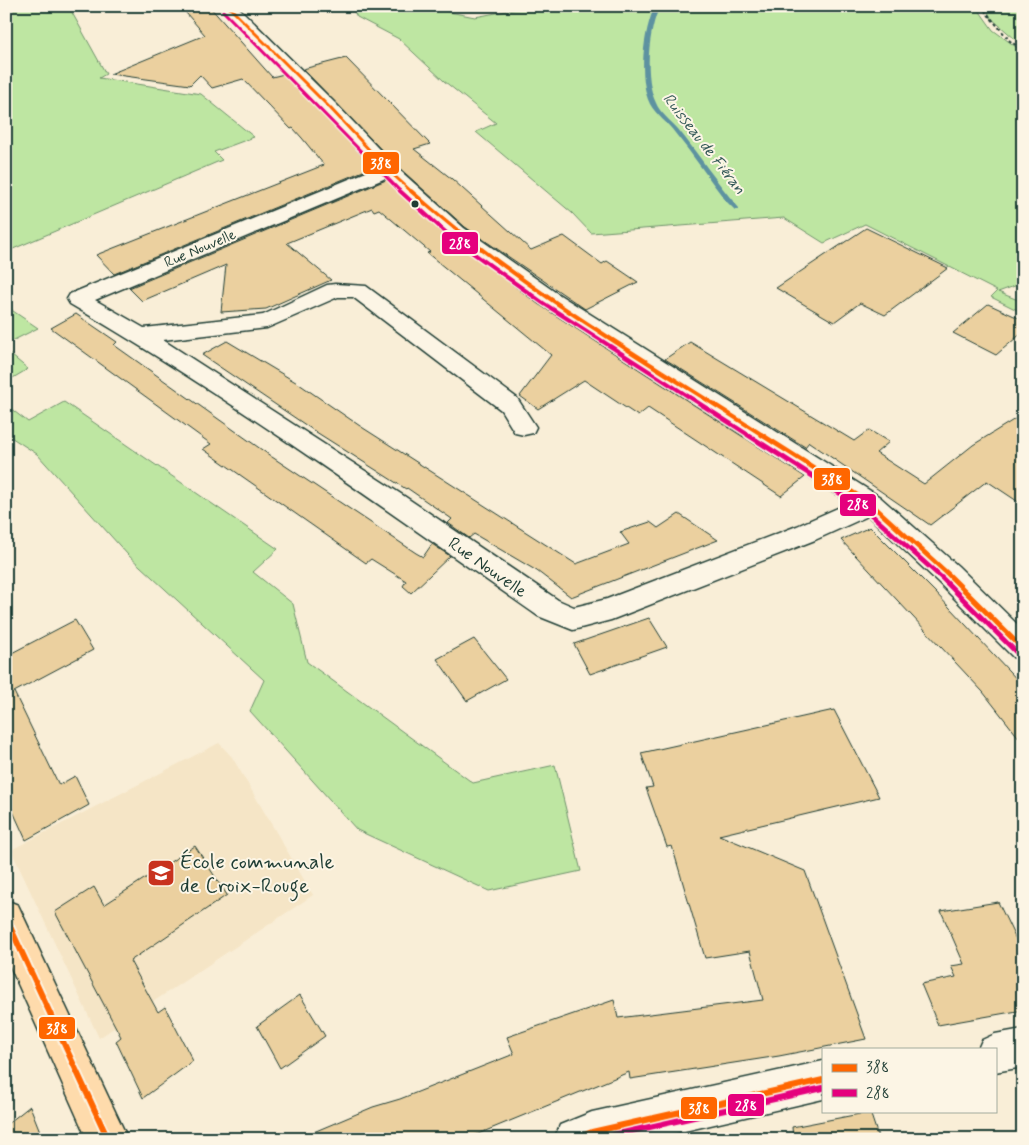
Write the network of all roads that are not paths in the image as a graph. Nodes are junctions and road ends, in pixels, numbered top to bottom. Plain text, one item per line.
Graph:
1 (228, 6) edge
2 (388, 170) junction
3 (140, 335) junction
4 (524, 427) dead end
5 (871, 504) junction
6 (1023, 649) edge
7 (6, 917) edge
8 (1023, 1048) edge
9 (996, 1053) edge
10 (822, 1080) edge
11 (108, 1139) edge
12 (574, 1139) edge

1 - 2 street
2 - 3 street, Rue Nouvelle
2 - 5 street
3 - 4 street
3 - 5 street, Rue Nouvelle
5 - 6 street
7 - 11 main road
8 - 9 street
10 - 12 street

